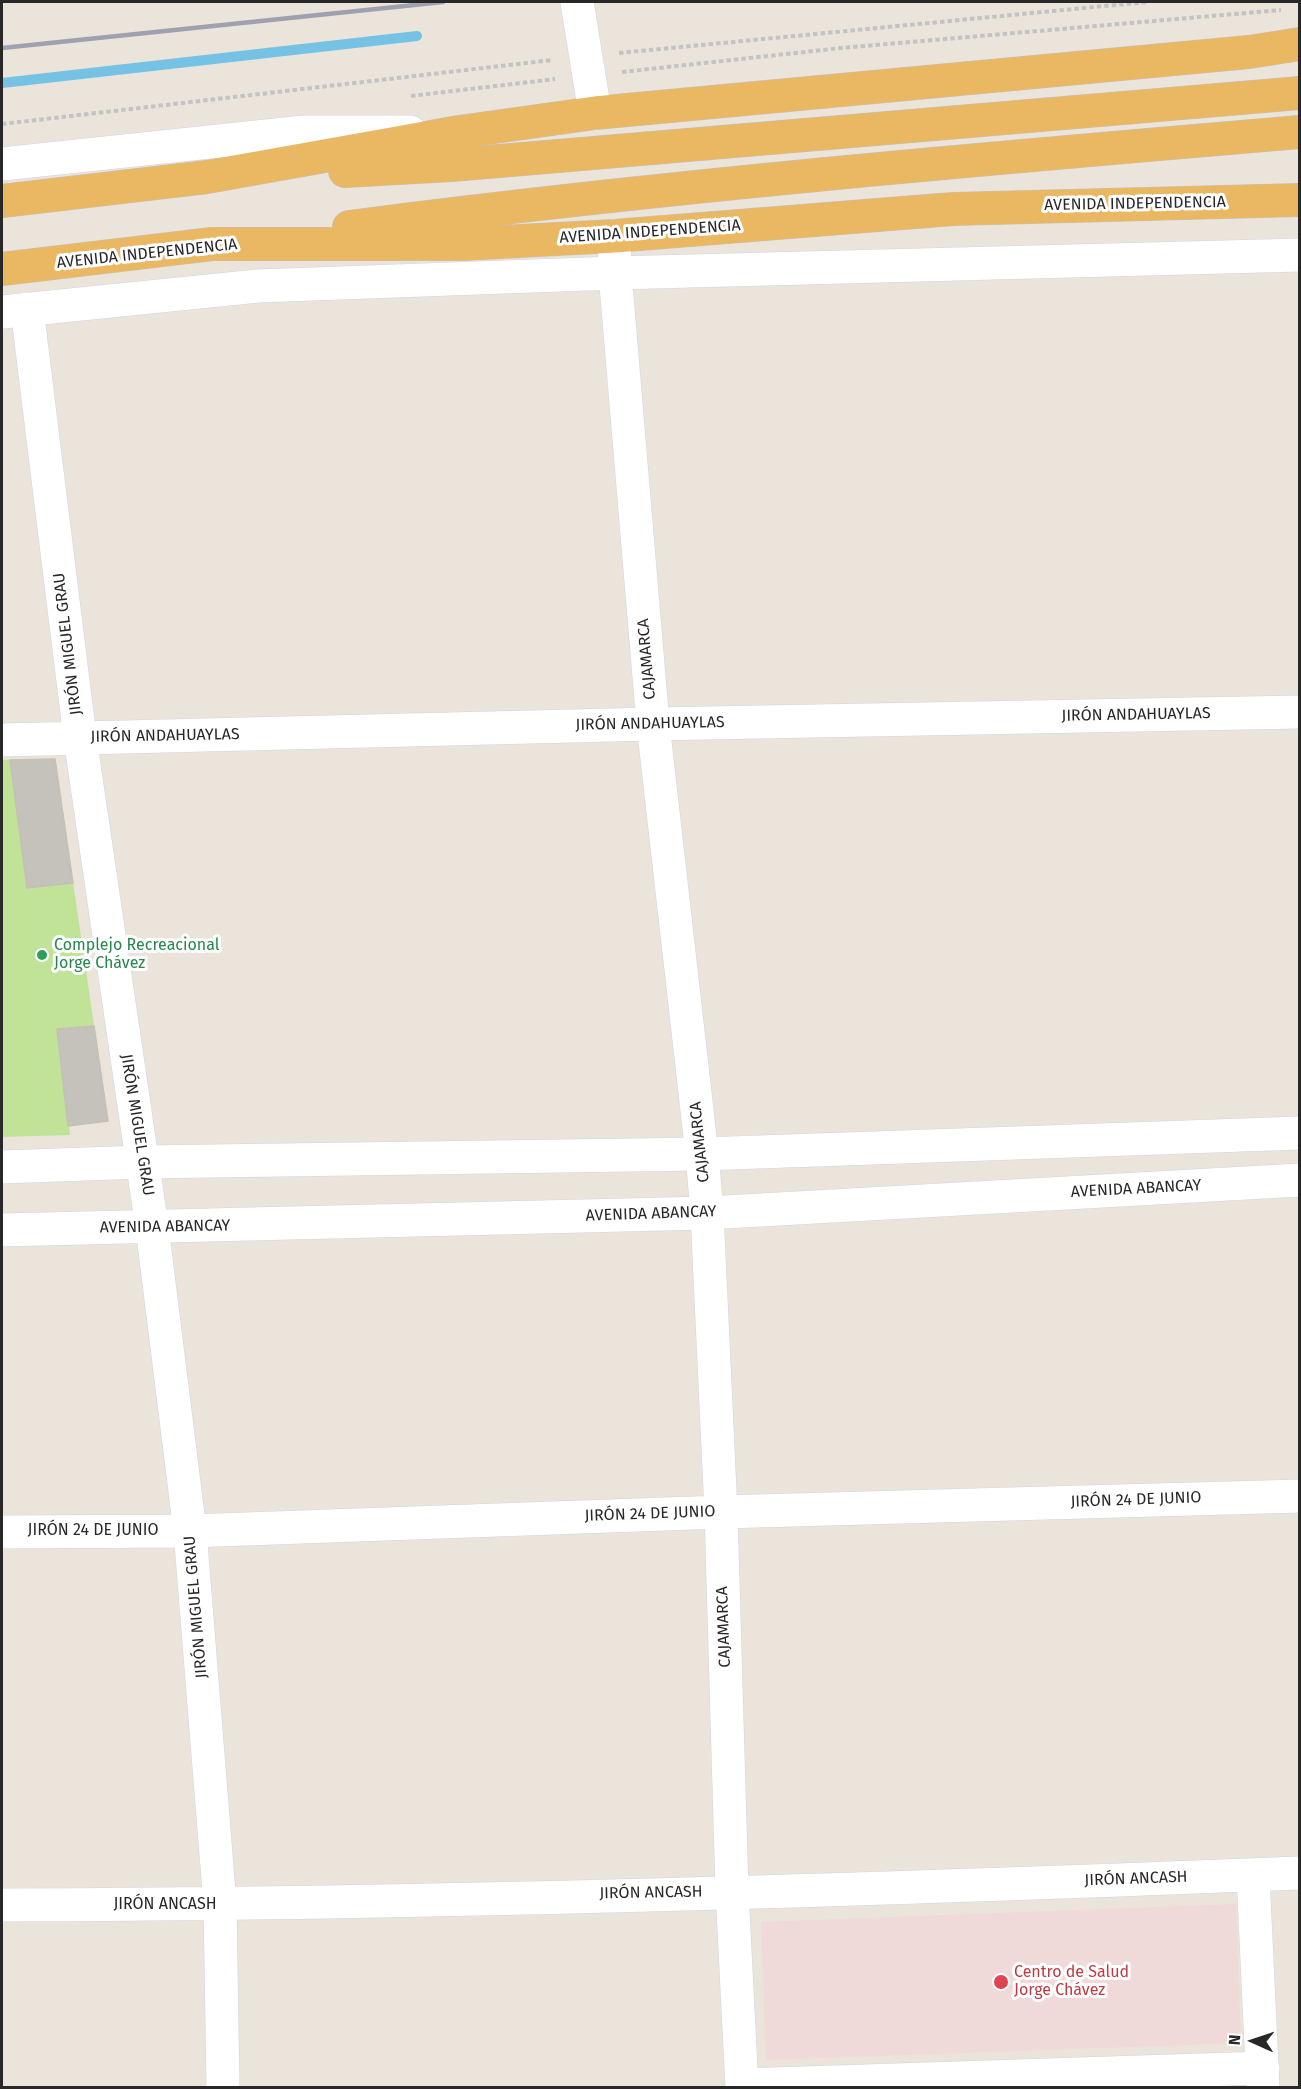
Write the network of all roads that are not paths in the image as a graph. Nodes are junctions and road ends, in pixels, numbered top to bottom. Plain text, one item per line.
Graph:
1 (577, 2) edge
2 (1299, 44) edge
3 (1299, 93) edge
4 (595, 114) junction
5 (459, 132) junction
6 (1299, 132) edge
7 (2, 164) edge
8 (207, 177) junction
9 (1299, 200) edge
10 (2, 201) edge
11 (614, 236) junction
12 (212, 244) junction
13 (1299, 255) edge
14 (2, 269) edge
15 (615, 273) junction
16 (14, 311) edge
17 (1299, 712) edge
18 (653, 724) junction
19 (80, 738) junction
20 (2, 740) edge
21 (1299, 1133) edge
22 (702, 1154) junction
23 (142, 1162) junction
24 (2, 1167) edge
25 (1299, 1180) edge
26 (707, 1213) junction
27 (152, 1227) junction
28 (2, 1230) edge
29 (1299, 1496) edge
30 (721, 1512) junction
31 (190, 1530) junction
32 (2, 1532) edge
33 (1299, 1873) edge
34 (1253, 1875) junction
35 (732, 1891) junction
36 (2, 1905) edge
37 (220, 1905) junction
38 (1263, 2078) edge
39 (742, 2086) edge
40 (223, 2088) edge

1 - 4 street
2 - 4 highway
3 - 8 highway
4 - 5 highway
5 - 7 street
5 - 8 highway
6 - 12 highway
8 - 10 highway
9 - 11 highway, AVENIDA INDEPENDENCIA
11 - 12 highway, AVENIDA INDEPENDENCIA
11 - 15 street, CAJAMARCA
12 - 14 highway, AVENIDA INDEPENDENCIA
13 - 15 street
15 - 16 street
15 - 18 street, CAJAMARCA
16 - 19 street, JIRÓN MIGUEL GRAU
17 - 18 street, JIRÓN ANDAHUAYLAS
18 - 19 street, JIRÓN ANDAHUAYLAS
18 - 22 street, CAJAMARCA
19 - 20 street, JIRÓN ANDAHUAYLAS
19 - 23 street, JIRÓN MIGUEL GRAU
21 - 22 street
22 - 23 street
22 - 26 street, CAJAMARCA
23 - 24 street
23 - 27 street, JIRÓN MIGUEL GRAU
25 - 26 street, AVENIDA ABANCAY
26 - 27 street, AVENIDA ABANCAY
26 - 30 street, CAJAMARCA
27 - 28 street, AVENIDA ABANCAY
27 - 31 street, JIRÓN MIGUEL GRAU
29 - 30 street, JIRÓN 24 DE JUNIO
30 - 31 street, JIRÓN 24 DE JUNIO
30 - 35 street, CAJAMARCA
31 - 32 street, JIRÓN 24 DE JUNIO
31 - 37 street, JIRÓN MIGUEL GRAU
33 - 34 street, JIRÓN ANCASH
34 - 35 street, JIRÓN ANCASH
34 - 38 street
35 - 37 street, JIRÓN ANCASH
35 - 39 street, CAJAMARCA
36 - 37 street, JIRÓN ANCASH
37 - 40 street, JIRÓN MIGUEL GRAU
38 - 39 street

